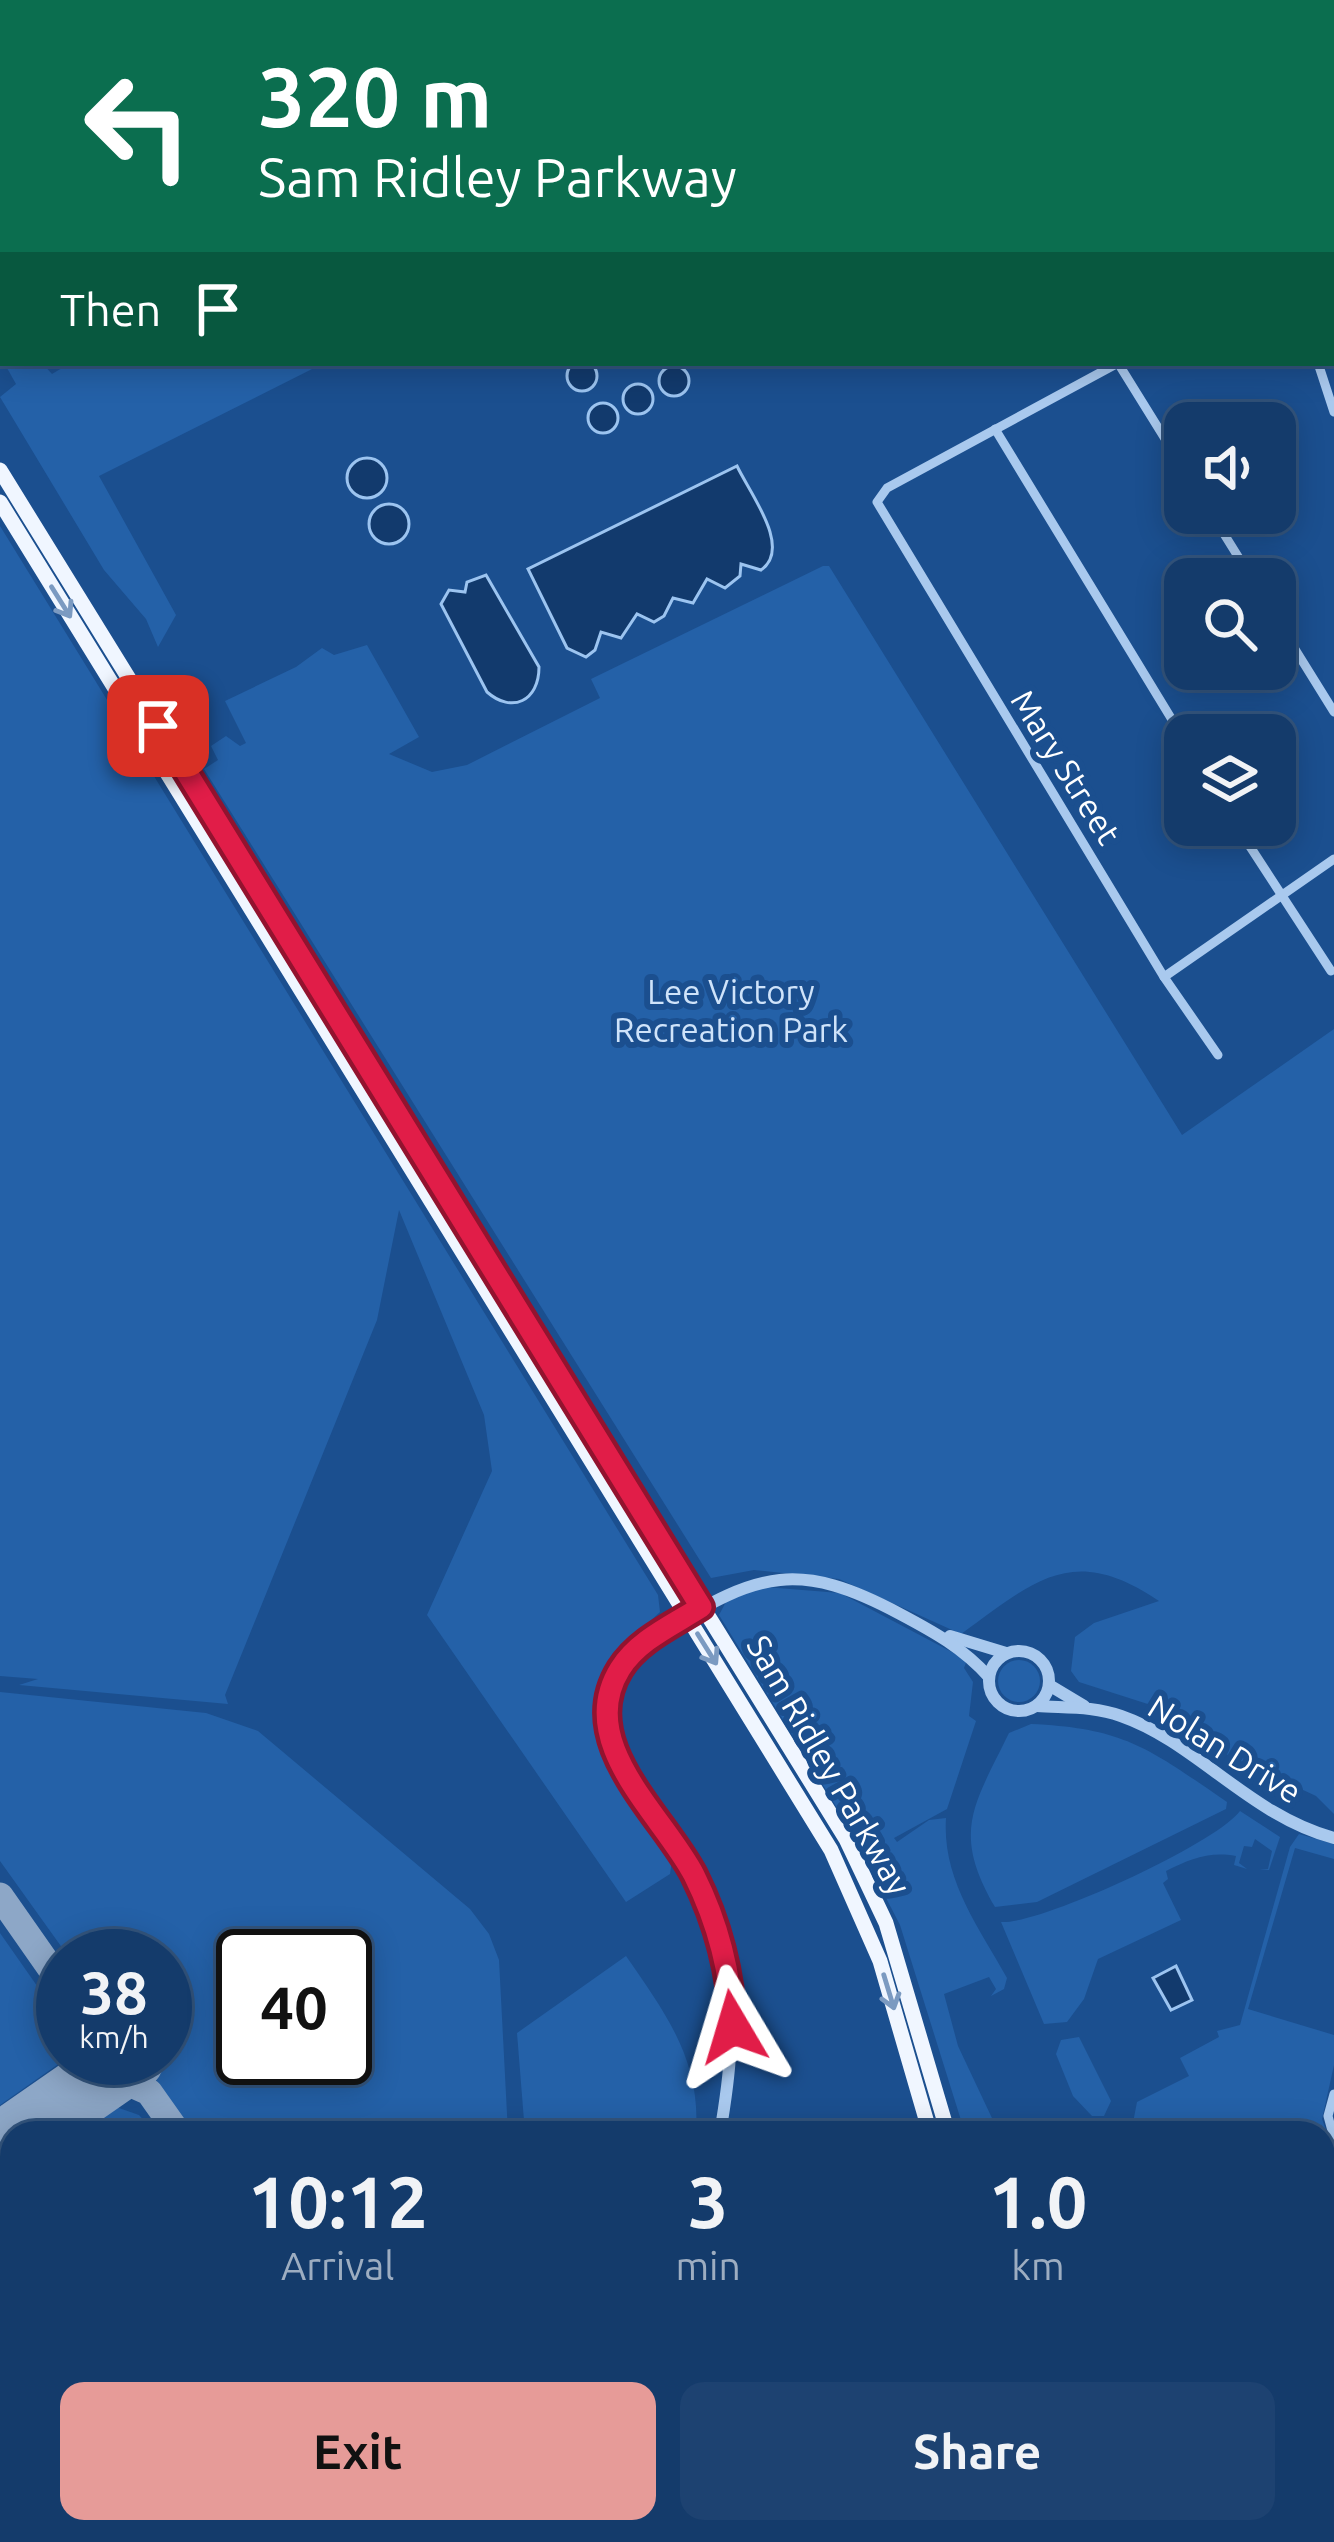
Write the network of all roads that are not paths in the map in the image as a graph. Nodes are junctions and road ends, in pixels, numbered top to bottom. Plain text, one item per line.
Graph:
1 (1112, 366) edge
2 (1120, 366) edge
3 (1319, 366) edge
4 (1334, 412) edge
5 (995, 429) junction
6 (1164, 437) edge
7 (0, 470) edge
8 (0, 502) edge
9 (1296, 650) edge
10 (1334, 712) edge
11 (1169, 714) edge
12 (1249, 846) edge
13 (1334, 859) edge
14 (1280, 897) junction
15 (1330, 971) dead end
16 (1164, 977) junction
17 (1218, 1055) dead end
18 (694, 1612) junction
19 (935, 1632) junction
20 (1006, 1653) junction
21 (989, 1677) junction
22 (1049, 1684) junction
23 (1037, 1706) junction
24 (1086, 1707) junction
25 (1334, 1838) edge
26 (926, 2057) junction
27 (722, 2121) edge
28 (926, 2121) edge
29 (945, 2121) edge
30 (954, 2121) edge

1 - 5 street
2 - 6 street
3 - 4 street
5 - 11 street
5 - 16 street, Mary Street
7 - 18 main road, Sam Ridley Parkway
8 -> 18 main road, Sam Ridley Parkway
9 - 10 street
12 - 14 street
13 - 14 street
14 - 15 street
14 - 16 street
16 - 17 street, Mary Street
18 - 19 street
18 - 26 main road, Sam Ridley Parkway
18 - 27 street
18 -> 28 main road, Sam Ridley Parkway
19 - 20 street
19 - 21 street
20 - 21 street
20 - 22 street
21 - 23 street
22 - 23 street
22 - 24 street, Nolan Drive
23 - 24 street, Nolan Drive
24 - 25 street, Nolan Drive
26 - 29 main road, Sam Ridley Parkway
26 - 30 main road

